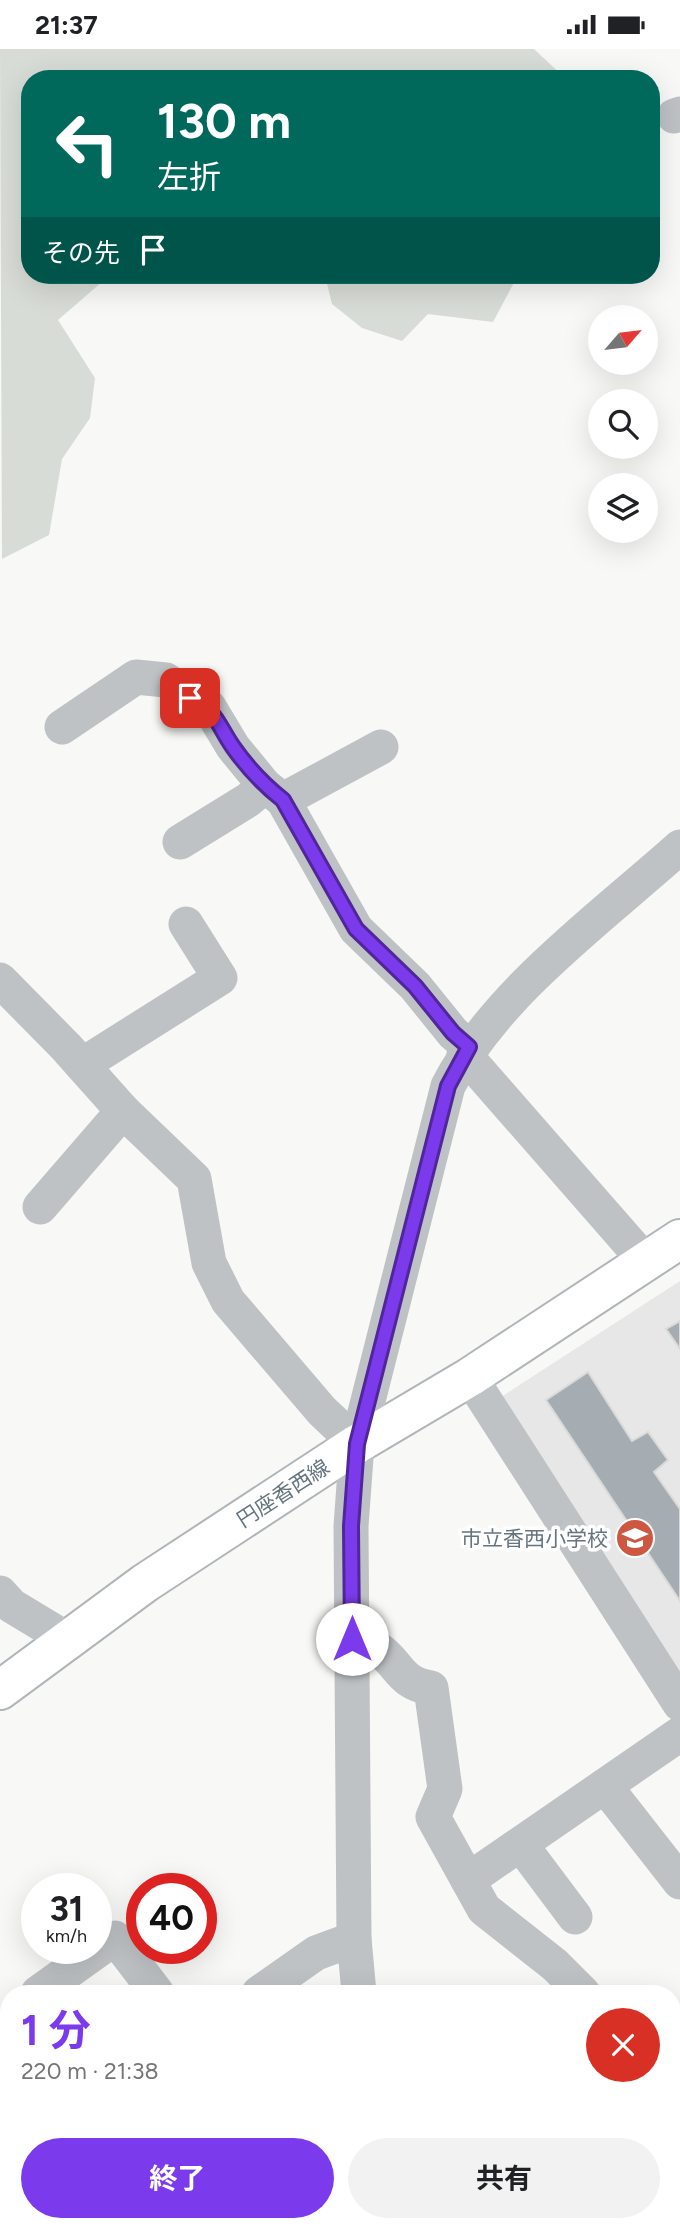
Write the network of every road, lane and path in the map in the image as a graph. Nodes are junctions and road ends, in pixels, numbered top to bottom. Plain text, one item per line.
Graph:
1 (62, 727) dead end
2 (382, 747) dead end
3 (274, 793) junction
4 (180, 842) dead end
5 (680, 847) edge
6 (186, 923) dead end
7 (0, 980) edge
8 (467, 1051) junction
9 (82, 1065) junction
10 (123, 1111) junction
11 (40, 1207) dead end
12 (680, 1239) edge
13 (646, 1262) junction
14 (470, 1377) junction
15 (357, 1444) junction
16 (0, 1593) edge
17 (352, 1639) junction
18 (70, 1641) junction
19 (0, 1689) edge
20 (680, 1704) edge
21 (680, 1734) edge
22 (605, 1786) junction
23 (521, 1845) junction
24 (468, 1880) junction
25 (680, 1882) edge
26 (575, 1917) dead end
27 (354, 1939) junction
28 (49, 1985) edge
29 (151, 1985) edge
30 (270, 1985) edge
31 (358, 1985) edge
32 (575, 1985) edge

1 - 3 street
2 - 3 street
3 - 4 street
3 - 8 street
5 - 8 street
6 - 9 street
7 - 9 street
8 - 13 street
8 - 15 street
9 - 10 street
10 - 11 street
10 - 15 street
12 - 13 main road, 円座香西線
13 - 14 main road, 円座香西線
14 - 15 main road, 円座香西線
14 - 20 street
15 - 17 street
15 - 18 main road, 円座香西線
16 - 18 street
17 - 24 street
17 - 27 street
18 - 19 main road, 円座香西線
21 - 22 street
22 - 23 street
22 - 25 street
23 - 24 street
23 - 26 street
24 - 32 street
27 - 30 street
27 - 31 street
28 - 29 street

